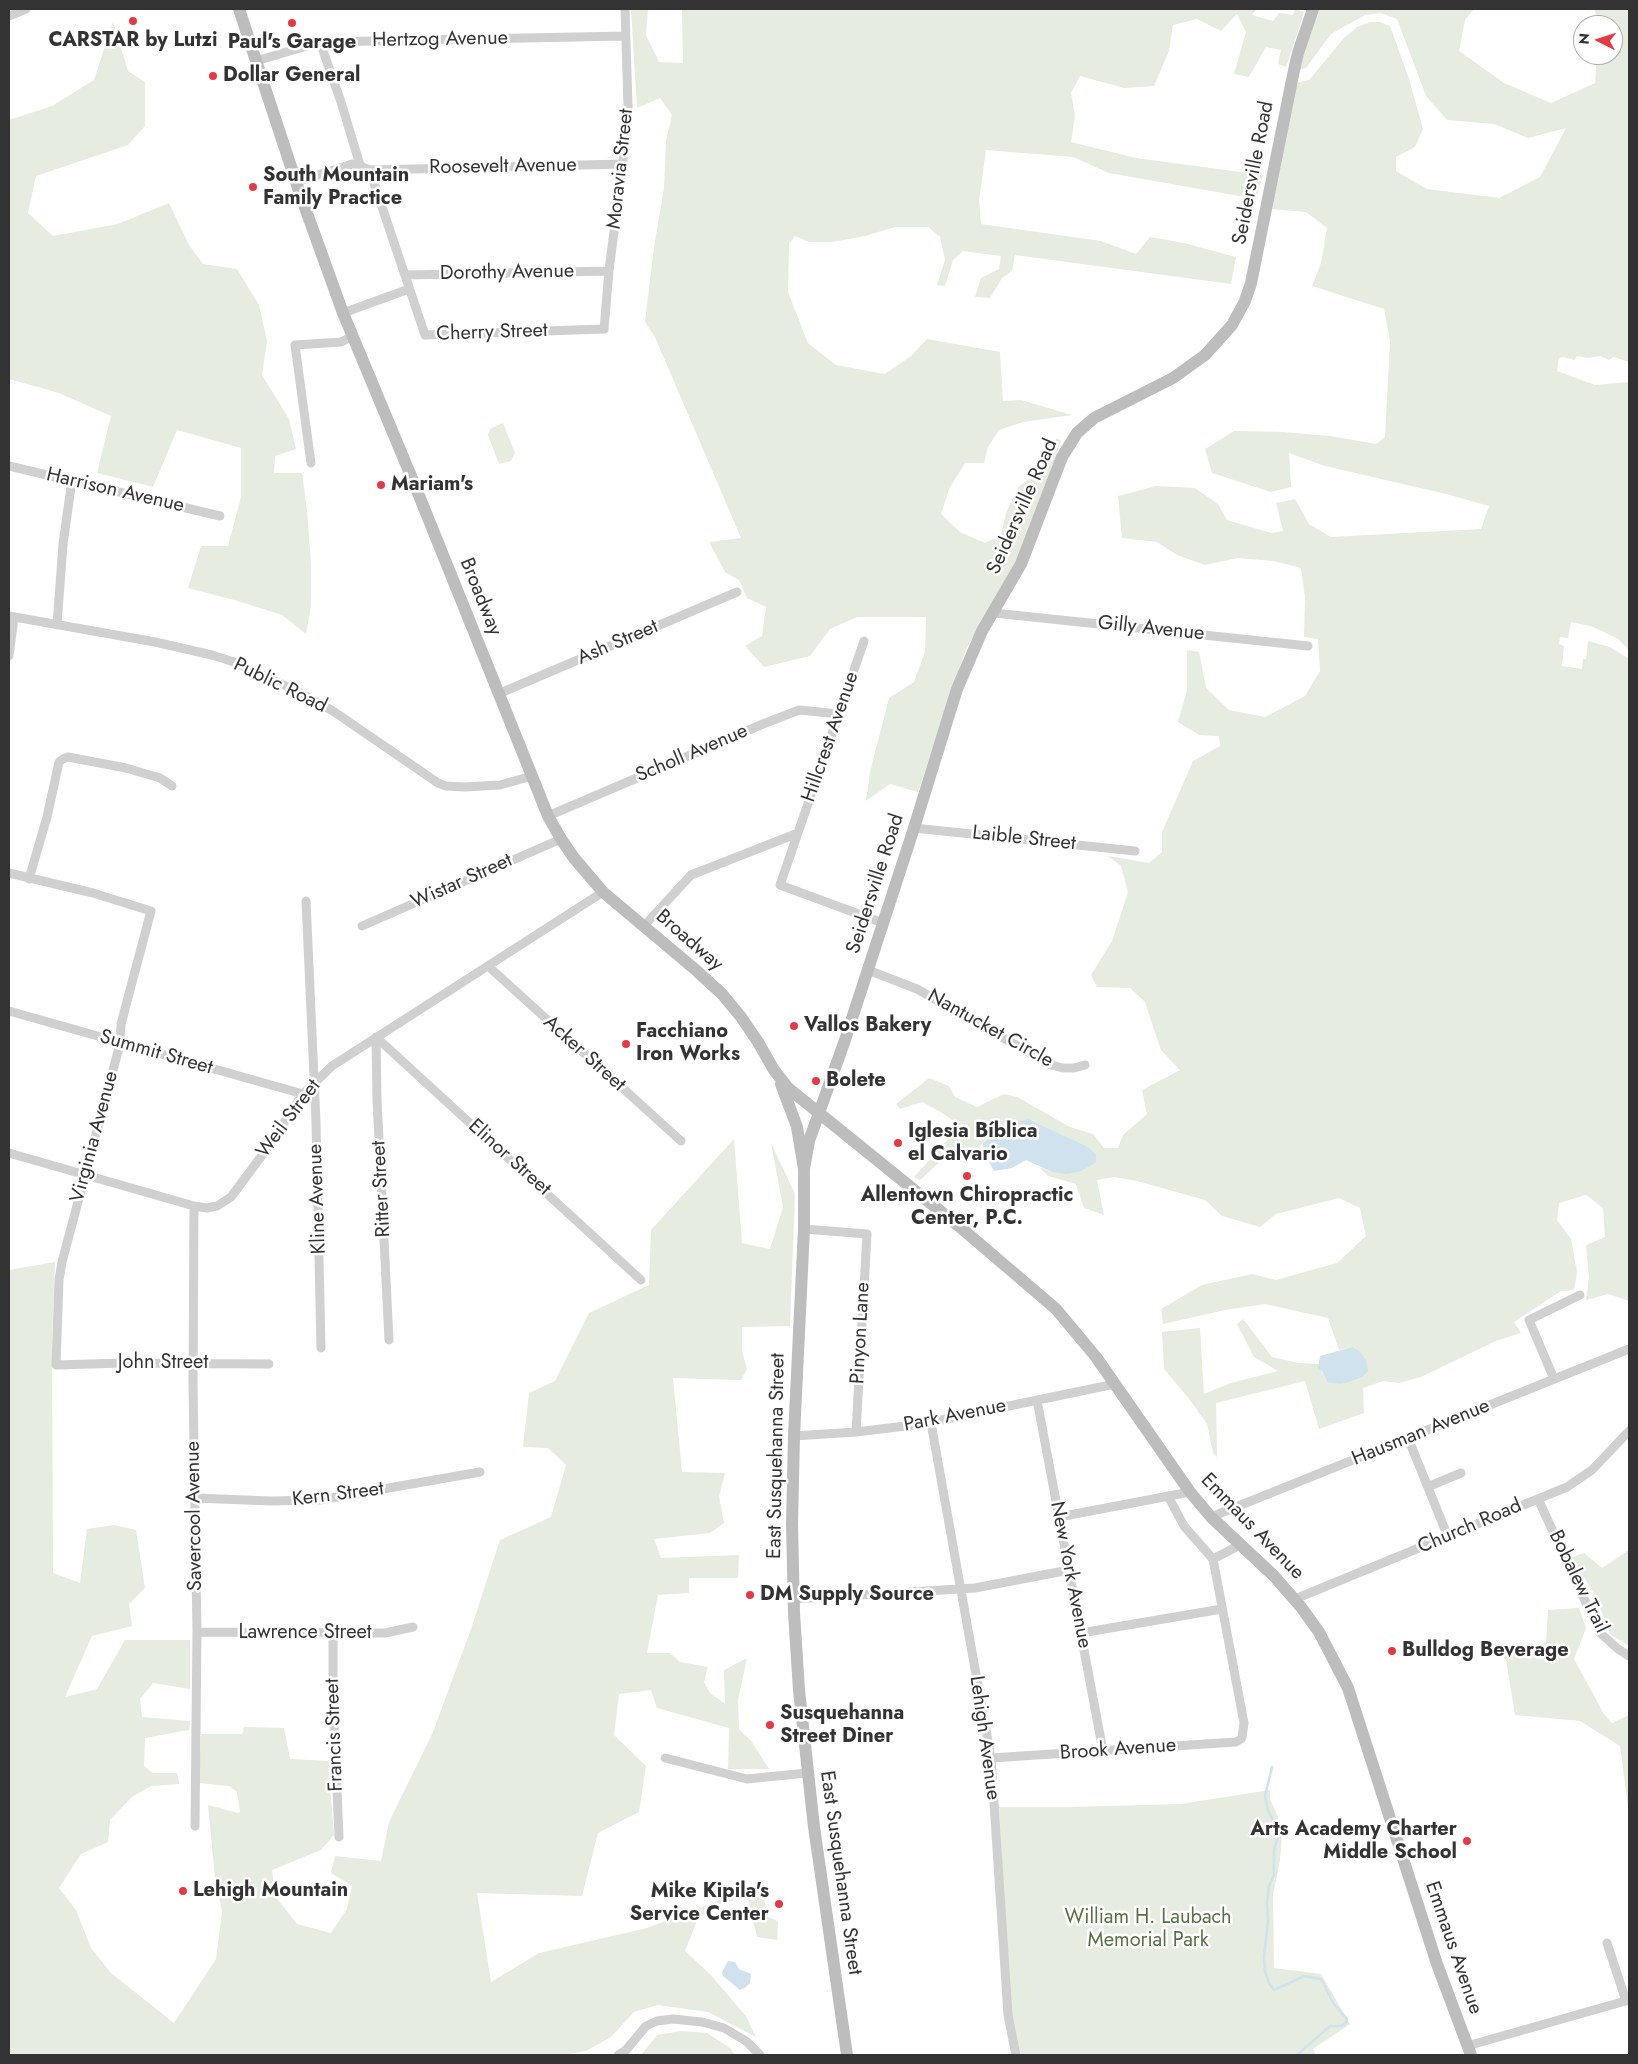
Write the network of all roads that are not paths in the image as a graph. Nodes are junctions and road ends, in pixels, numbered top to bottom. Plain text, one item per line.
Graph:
1 (26, 9) edge
2 (240, 9) edge
3 (625, 9) edge
4 (1314, 9) edge
5 (9, 16) edge
6 (626, 36) junction
7 (320, 42) junction
8 (256, 61) junction
9 (624, 164) junction
10 (360, 165) junction
11 (296, 182) junction
12 (609, 271) junction
13 (405, 275) junction
14 (410, 289) junction
15 (343, 313) junction
16 (604, 329) joint
17 (353, 336) junction
18 (311, 463) dead end
19 (9, 466) edge
20 (72, 480) junction
21 (220, 516) dead end
22 (737, 592) dead end
23 (994, 613) junction
24 (12, 616) edge
25 (57, 625) junction
26 (864, 641) dead end
27 (1308, 646) dead end
28 (9, 656) edge
29 (498, 694) junction
30 (838, 714) junction
31 (532, 776) junction
32 (172, 786) dead end
33 (548, 816) junction
34 (914, 828) junction
35 (798, 833) junction
36 (561, 838) junction
37 (1135, 851) dead end
38 (9, 873) edge
39 (29, 879) junction
40 (603, 892) junction
41 (306, 901) dead end
42 (883, 923) junction
43 (362, 926) dead end
44 (644, 926) junction
45 (488, 966) junction
46 (868, 970) junction
47 (9, 1011) edge
48 (376, 1037) junction
49 (120, 1044) junction
50 (1085, 1065) dead end
51 (774, 1070) junction
52 (314, 1081) junction
53 (303, 1094) junction
54 (820, 1113) junction
55 (681, 1141) dead end
56 (9, 1153) edge
57 (804, 1169) junction
58 (85, 1173) junction
59 (194, 1206) junction
60 (804, 1229) junction
61 (641, 1280) dead end
62 (1580, 1295) dead end
63 (389, 1340) dead end
64 (321, 1348) dead end
65 (1629, 1349) edge
66 (193, 1364) junction
67 (269, 1364) dead end
68 (56, 1365) joint
69 (1554, 1379) junction
70 (1114, 1384) junction
71 (1038, 1400) junction
72 (931, 1422) junction
73 (1629, 1431) edge
74 (856, 1432) junction
75 (794, 1436) junction
76 (1408, 1438) junction
77 (480, 1472) dead end
78 (1460, 1473) dead end
79 (1427, 1485) junction
80 (1190, 1492) junction
81 (1168, 1496) junction
82 (196, 1498) junction
83 (1538, 1499) junction
84 (1060, 1517) junction
85 (1212, 1517) junction
86 (1448, 1537) junction
87 (1240, 1544) junction
88 (1213, 1559) junction
89 (1069, 1570) junction
90 (961, 1589) junction
91 (793, 1599) junction
92 (1295, 1599) junction
93 (1222, 1609) junction
94 (413, 1628) dead end
95 (197, 1632) junction
96 (1081, 1633) junction
97 (333, 1634) junction
98 (1629, 1656) edge
99 (1104, 1751) junction
100 (665, 1758) dead end
101 (991, 1758) junction
102 (808, 1773) junction
103 (195, 1826) dead end
104 (339, 1836) dead end
105 (1607, 1943) dead end
106 (1628, 2000) edge
107 (1469, 2051) edge
108 (618, 2055) edge
109 (760, 2055) edge
110 (847, 2055) edge
111 (1016, 2055) edge

1 - 5 street
2 - 8 main road, Broadway
3 - 6 street, Moravia Street
4 - 23 main road, Seidersville Road
6 - 7 street, Hertzog Avenue
6 - 9 street, Moravia Street
7 - 8 street, Hertzog Avenue
7 - 10 street, Cherry Street
8 - 11 main road, Broadway
9 - 10 street, Roosevelt Avenue
9 - 12 street, Moravia Street
10 - 11 street, Roosevelt Avenue
10 - 13 street, Cherry Street
11 - 15 main road, Broadway
12 - 13 street, Dorothy Avenue
12 - 16 street, Moravia Street
13 - 14 street, Cherry Street
14 - 15 street
14 - 16 street, Cherry Street
15 - 17 main road, Broadway
17 - 18 street
17 - 29 main road, Broadway
19 - 20 street, Harrison Avenue
20 - 21 street, Harrison Avenue
20 - 25 street
22 - 29 street, Ash Street
23 - 27 street, Gilly Avenue
23 - 34 main road, Seidersville Road
24 - 25 street, Public Road
24 - 28 street
25 - 31 street, Public Road
26 - 30 street, Hillcrest Avenue
29 - 31 main road, Broadway
30 - 33 street, Scholl Avenue
30 - 35 street, Hillcrest Avenue
31 - 33 main road, Broadway
32 - 39 street
33 - 36 main road, Broadway
34 - 37 street, Laible Street
34 - 42 main road, Seidersville Road
35 - 42 street, Hillcrest Avenue
35 - 44 street
36 - 40 main road, Broadway
36 - 43 street, Wistar Street
38 - 39 street
39 - 49 street, Virginia Avenue
40 - 44 main road, Broadway
40 - 45 street, Weil Street
41 - 52 street, Kline Avenue
42 - 46 main road, Seidersville Road
44 - 51 main road, Broadway
45 - 48 street, Weil Street
45 - 55 street, Acker Street
46 - 50 street, Nantucket Circle
46 - 54 main road, Seidersville Road
47 - 49 street, Summit Street
48 - 52 street, Weil Street
48 - 61 street, Elinor Street
48 - 63 street, Ritter Street
49 - 53 street, Summit Street
49 - 58 street, Virginia Avenue
51 - 54 main road, Broadway
51 - 57 main road, East Susquehanna Street
52 - 53 street, Weil Street
52 - 64 street, Kline Avenue
53 - 59 street, Weil Street
54 - 57 main road, Seidersville Road
54 - 70 main road, Emmaus Avenue
56 - 58 street, Weil Street
57 - 60 main road, East Susquehanna Street
58 - 59 street, Weil Street
58 - 68 street, Virginia Avenue
59 - 66 street, Savercool Avenue
60 - 74 street, Pinyon Lane
60 - 75 main road, East Susquehanna Street
62 - 69 street
65 - 69 street, Hausman Avenue
66 - 67 street, John Street
66 - 68 street, John Street
66 - 82 street, Savercool Avenue
69 - 76 street, Hausman Avenue
70 - 71 street, Park Avenue
70 - 80 main road, Emmaus Avenue
71 - 72 street, Park Avenue
71 - 84 street, New York Avenue
72 - 74 street, Park Avenue
72 - 90 street, Lehigh Avenue
73 - 83 street, Church Road
74 - 75 street, Park Avenue
75 - 91 main road, East Susquehanna Street
76 - 79 street
76 - 85 street, Hausman Avenue
77 - 82 street, Kern Street
78 - 79 street
79 - 86 street
80 - 81 street
80 - 85 main road, Emmaus Avenue
81 - 84 street
81 - 88 street
82 - 95 street, Savercool Avenue
83 - 86 street, Church Road
83 - 98 street, Bobalew Trail
84 - 89 street, New York Avenue
85 - 87 main road, Emmaus Avenue
86 - 92 street, Church Road
87 - 88 street
87 - 92 main road, Emmaus Avenue
88 - 93 street
89 - 90 street
89 - 96 street, New York Avenue
90 - 91 street
90 - 101 street, Lehigh Avenue
91 - 102 main road, East Susquehanna Street
92 - 107 main road, Emmaus Avenue
93 - 96 street
93 - 99 street, Brook Avenue
94 - 97 street, Lawrence Street
95 - 97 street, Lawrence Street
95 - 103 street, Savercool Avenue
96 - 99 street, New York Avenue
97 - 104 street, Francis Street
99 - 101 street, Brook Avenue
100 - 102 street
101 - 111 street, Lehigh Avenue
102 - 110 main road, East Susquehanna Street
105 - 106 street
106 - 107 street
108 - 109 street

